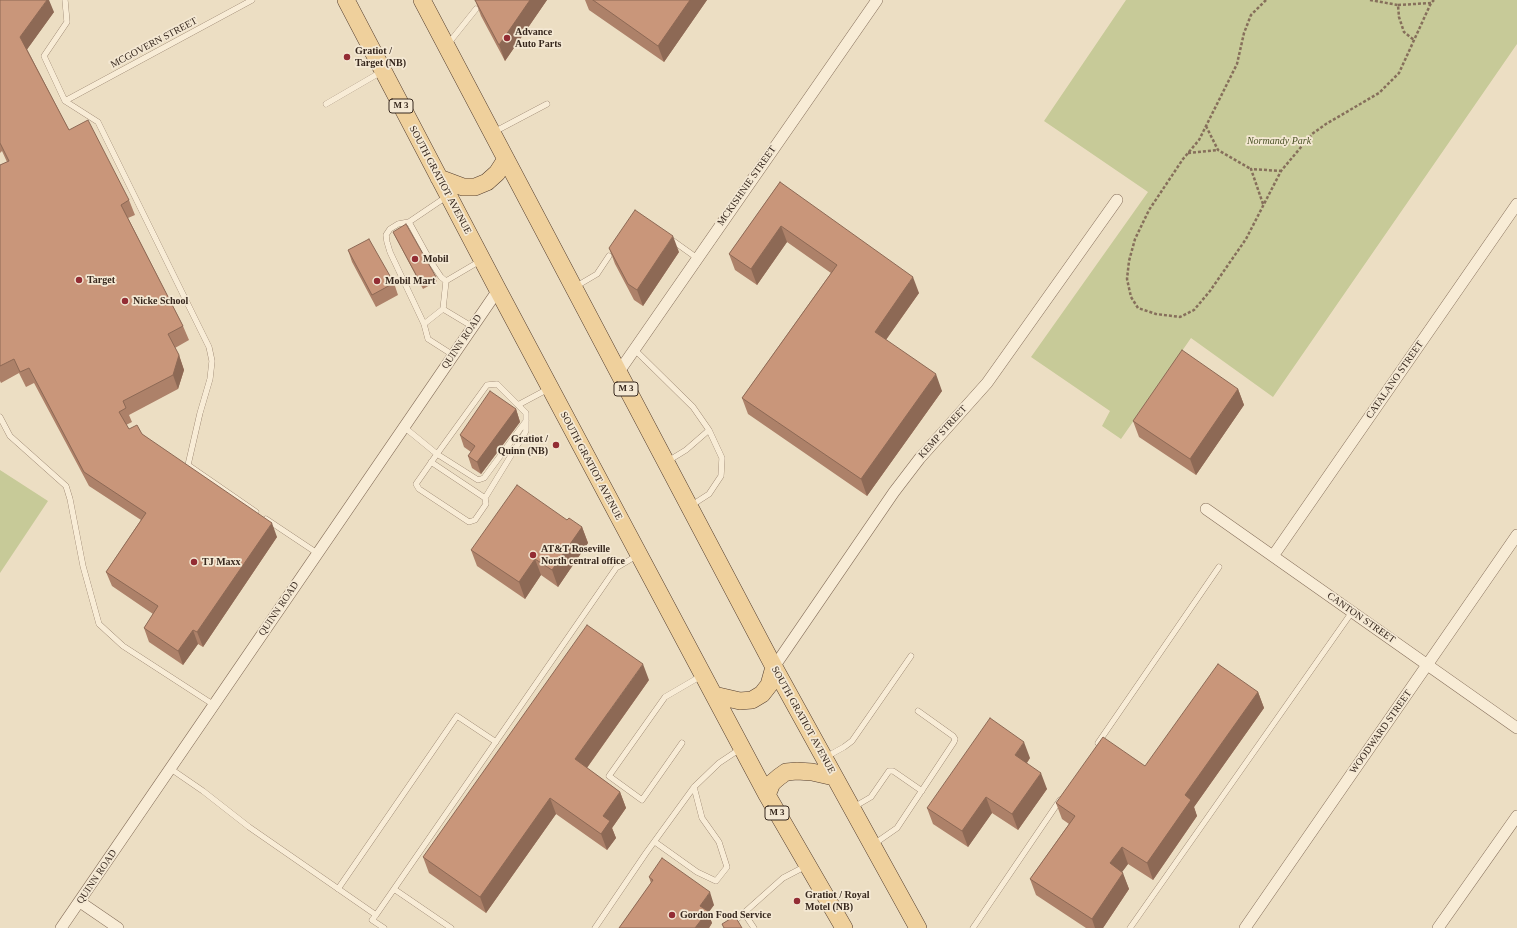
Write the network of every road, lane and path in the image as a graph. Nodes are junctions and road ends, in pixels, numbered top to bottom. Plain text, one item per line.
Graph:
1 (65, 0) edge
2 (252, 0) edge
3 (346, 0) edge
4 (422, 0) edge
5 (877, 0) edge
6 (1266, 0) edge
7 (1370, 0) edge
8 (1434, 0) edge
9 (1431, 3) junction
10 (1398, 5) junction
11 (476, 9) edge
12 (1414, 40) junction
13 (446, 46) junction
14 (383, 71) junction
15 (65, 101) junction
16 (326, 104) dead end
17 (547, 104) dead end
18 (1206, 126) junction
19 (492, 133) junction
20 (1218, 150) junction
21 (1188, 153) junction
22 (506, 159) junction
23 (1251, 169) junction
24 (1281, 171) junction
25 (439, 178) junction
26 (448, 196) junction
27 (1118, 200) dead end
28 (1263, 204) junction
29 (1517, 204) edge
30 (409, 222) junction
31 (669, 238) edge
32 (610, 256) edge
33 (697, 258) junction
34 (482, 260) junction
35 (446, 281) junction
36 (573, 288) junction
37 (498, 290) junction
38 (443, 309) junction
39 (424, 324) junction
40 (473, 327) junction
41 (634, 349) junction
42 (453, 355) junction
43 (618, 373) junction
44 (550, 388) junction
45 (518, 405) junction
46 (0, 417) edge
47 (526, 421) junction
48 (404, 427) junction
49 (709, 430) junction
50 (437, 454) junction
51 (431, 462) junction
52 (665, 462) junction
53 (484, 498) junction
54 (689, 507) junction
55 (1206, 509) dead end
56 (1517, 535) edge
57 (317, 553) junction
58 (638, 554) junction
59 (1273, 556) junction
60 (1219, 566) dead end
61 (1352, 612) junction
62 (911, 656) dead end
63 (1427, 666) junction
64 (774, 667) junction
65 (703, 675) junction
66 (714, 695) junction
67 (214, 705) junction
68 (918, 711) dead end
69 (1517, 728) edge
70 (496, 742) junction
71 (682, 743) dead end
72 (742, 748) junction
73 (1095, 748) edge
74 (824, 758) junction
75 (170, 768) junction
76 (834, 777) junction
77 (694, 787) junction
78 (922, 791) junction
79 (1064, 793) edge
80 (767, 795) junction
81 (852, 809) junction
82 (1517, 816) edge
83 (655, 842) junction
84 (872, 845) junction
85 (808, 865) junction
86 (338, 889) junction
87 (394, 889) junction
88 (80, 902) junction
89 (744, 912) junction
90 (376, 914) junction
91 (842, 927) edge
92 (61, 928) edge
93 (118, 928) edge
94 (384, 928) edge
95 (451, 928) edge
96 (595, 928) edge
97 (727, 928) edge
98 (754, 928) edge
99 (918, 928) edge
100 (972, 928) edge
101 (1130, 928) edge
102 (1245, 928) edge
103 (1438, 928) edge

1 - 15 lane
2 - 15 lane, MCGOVERN STREET
3 - 14 main road, SOUTH GRATIOT AVENUE / M 3
4 - 13 main road, SOUTH GRATIOT AVENUE / M 3
5 - 33 street, MCKISHNIE STREET
6 - 18 path
7 - 10 path
8 - 9 path
9 - 10 path
9 - 12 path
10 - 12 path
11 - 13 lane
12 - 24 path
13 - 19 main road, SOUTH GRATIOT AVENUE / M 3
14 - 16 lane
14 - 25 main road, SOUTH GRATIOT AVENUE / M 3
15 - 57 lane
17 - 19 lane
18 - 20 path
18 - 21 path
19 - 22 main road, SOUTH GRATIOT AVENUE / M 3
20 - 21 path
20 - 23 path
21 - 28 path
22 - 25 main road
22 - 36 main road, SOUTH GRATIOT AVENUE / M 3
23 - 24 path
23 - 28 path
24 - 28 path
25 - 26 main road, SOUTH GRATIOT AVENUE / M 3
26 - 30 lane
26 - 34 main road, SOUTH GRATIOT AVENUE / M 3
27 - 64 street, KEMP STREET
29 - 59 street, CATALANO STREET
30 - 35 lane
30 - 39 lane
31 - 33 lane
32 - 36 lane
33 - 41 street, MCKISHNIE STREET
34 - 35 lane
34 - 37 main road, SOUTH GRATIOT AVENUE / M 3
35 - 38 lane
36 - 43 main road, SOUTH GRATIOT AVENUE / M 3
37 - 40 street, QUINN ROAD
37 - 44 main road, SOUTH GRATIOT AVENUE / M 3
38 - 39 lane
38 - 40 lane
39 - 42 lane
40 - 42 street, QUINN ROAD
41 - 43 street, MCKISHNIE STREET
41 - 49 lane
42 - 48 street, QUINN ROAD
43 - 52 main road, SOUTH GRATIOT AVENUE / M 3
44 - 45 lane
44 - 58 main road, SOUTH GRATIOT AVENUE / M 3
45 - 47 lane
45 - 50 lane
46 - 67 lane
47 - 50 lane
47 - 53 lane
48 - 50 lane
48 - 57 street, QUINN ROAD
49 - 52 lane
49 - 54 lane
50 - 51 lane
51 - 53 lane
51 - 53 lane
52 - 54 main road, SOUTH GRATIOT AVENUE / M 3
54 - 64 main road, SOUTH GRATIOT AVENUE / M 3
55 - 59 street, CANTON STREET
56 - 63 street, WOODWARD STREET
57 - 67 street, QUINN ROAD
58 - 65 main road, SOUTH GRATIOT AVENUE / M 3
58 - 70 lane
59 - 61 street, CANTON STREET
60 - 73 lane
61 - 63 street, CANTON STREET
61 - 101 lane
62 - 74 lane
63 - 69 street, CANTON STREET
63 - 102 street, WOODWARD STREET
64 - 66 main road
64 - 74 main road, SOUTH GRATIOT AVENUE / M 3
65 - 66 main road, SOUTH GRATIOT AVENUE / M 3
65 - 71 lane
66 - 72 main road, SOUTH GRATIOT AVENUE / M 3
67 - 75 street, QUINN ROAD
68 - 78 lane
70 - 86 lane
70 - 87 lane
72 - 77 lane
72 - 80 main road, SOUTH GRATIOT AVENUE / M 3
74 - 76 main road, SOUTH GRATIOT AVENUE / M 3
75 - 86 lane
75 - 88 street, QUINN ROAD
76 - 80 main road
76 - 81 main road, SOUTH GRATIOT AVENUE / M 3
77 - 83 lane
77 - 83 lane
78 - 81 lane
78 - 84 lane
79 - 100 lane
80 - 85 main road, SOUTH GRATIOT AVENUE / M 3
81 - 84 main road, SOUTH GRATIOT AVENUE / M 3
82 - 103 street
83 - 96 lane
84 - 99 main road, SOUTH GRATIOT AVENUE / M 3
85 - 89 lane
85 - 91 main road, SOUTH GRATIOT AVENUE / M 3
86 - 90 lane
87 - 90 lane
87 - 95 lane
88 - 92 street, QUINN ROAD
88 - 93 street
89 - 97 lane
89 - 98 lane
90 - 94 lane

